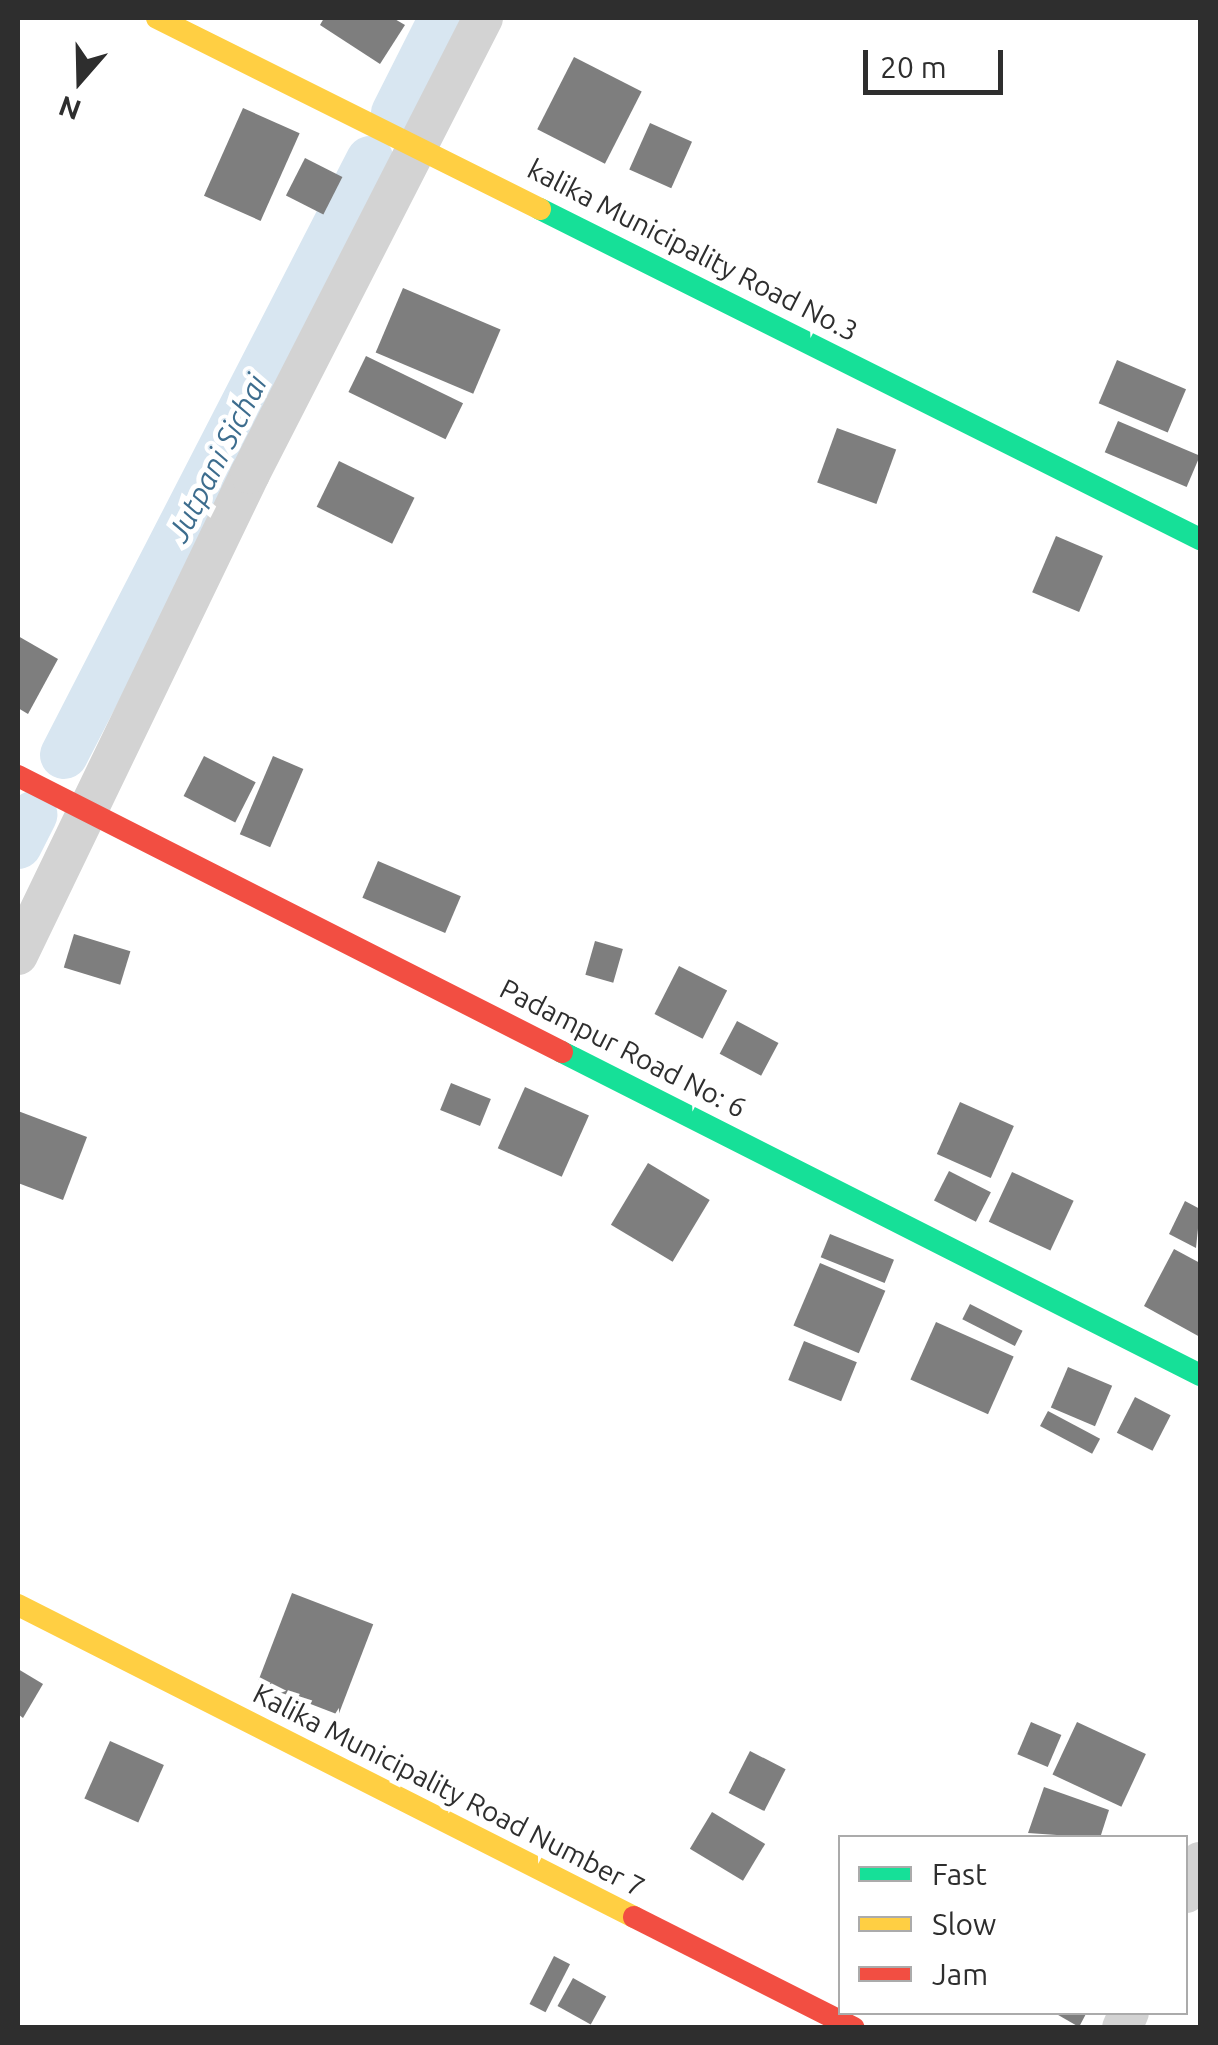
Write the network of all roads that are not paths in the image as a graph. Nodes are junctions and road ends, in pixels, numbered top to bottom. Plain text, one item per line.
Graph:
1 (156, 18) edge
2 (483, 18) edge
3 (420, 146) junction
4 (1200, 539) edge
5 (18, 776) edge
6 (91, 812) junction
7 (18, 955) edge
8 (1200, 1374) edge
9 (18, 1605) edge
10 (1200, 1862) edge
11 (1188, 1889) edge
12 (854, 2028) edge

1 - 3 street, kalika Municipality Road No.3
2 - 3 street
3 - 4 street, kalika Municipality Road No.3
3 - 6 street
5 - 6 street, Padampur Road No: 6
6 - 7 street
6 - 8 street, Padampur Road No: 6
9 - 12 street, Kalika Municipality Road Number 7
10 - 11 street

